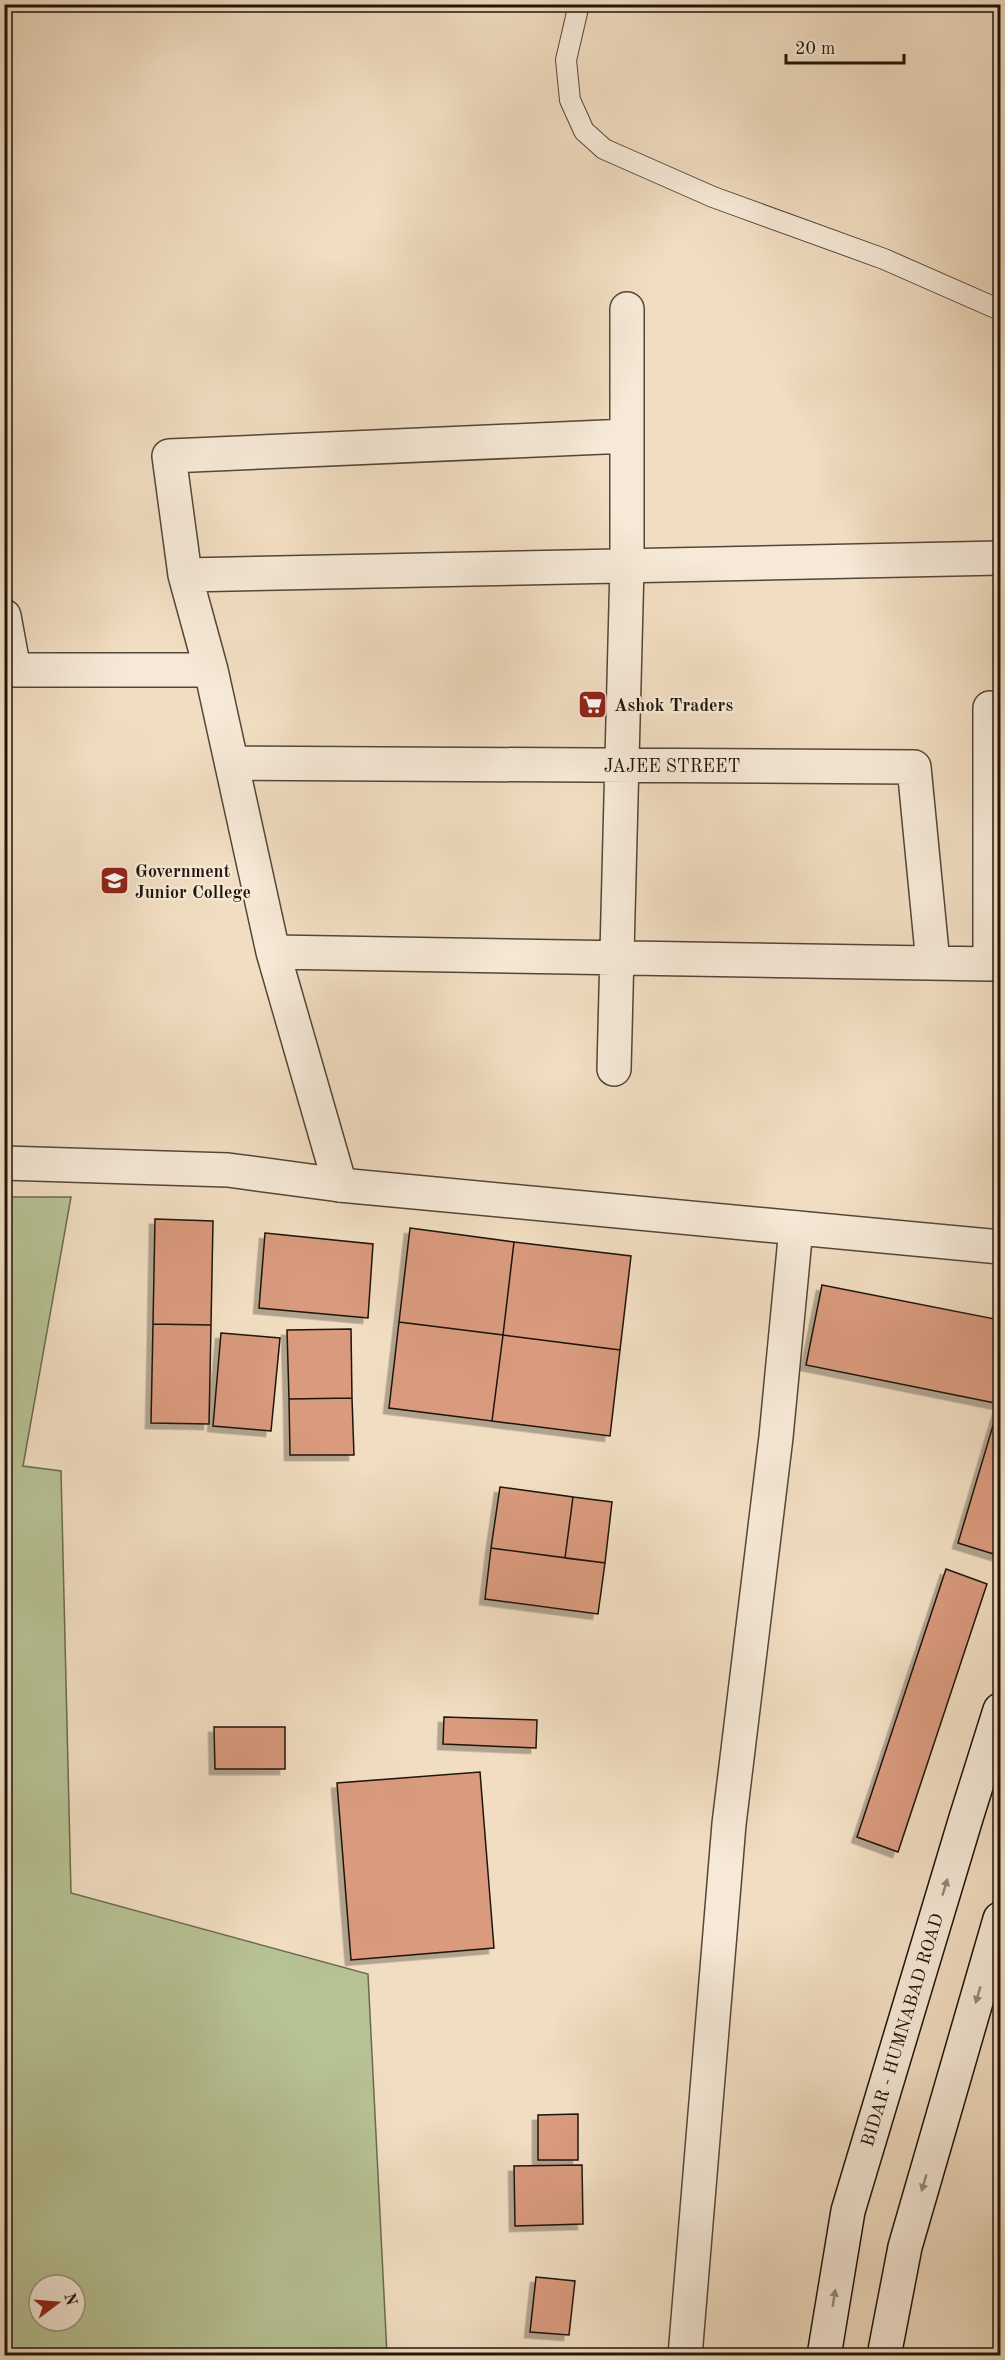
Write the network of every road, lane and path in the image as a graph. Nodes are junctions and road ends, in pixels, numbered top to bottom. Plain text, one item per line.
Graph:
1 (579, 4) edge
2 (627, 309) dead end
3 (1000, 310) edge
4 (627, 436) junction
5 (1000, 558) edge
6 (627, 566) junction
7 (185, 575) junction
8 (4, 616) edge
9 (211, 670) junction
10 (990, 708) dead end
11 (232, 763) junction
12 (622, 766) junction
13 (273, 952) junction
14 (617, 958) junction
15 (933, 963) junction
16 (614, 1069) dead end
17 (4, 1163) edge
18 (340, 1185) junction
19 (796, 1228) junction
20 (1000, 1247) edge
21 (1000, 1710) edge
22 (1000, 1919) edge
23 (685, 2355) edge
24 (824, 2355) edge
25 (884, 2355) edge

1 - 3 lane
2 - 4 street
4 - 6 street
4 - 7 street
5 - 6 street
6 - 7 street
6 - 12 street
7 - 9 street
8 - 9 street
9 - 11 street
10 - 15 street
11 - 12 street, JAJEE STREET
11 - 13 street
12 - 14 street
12 - 15 street, JAJEE STREET
13 - 14 street
13 - 18 street
14 - 15 street
14 - 16 street
17 - 18 street
18 - 19 street
19 - 20 street
19 - 23 street
24 -> 21 street, BIDAR - HUMNABAD ROAD
22 -> 25 street

